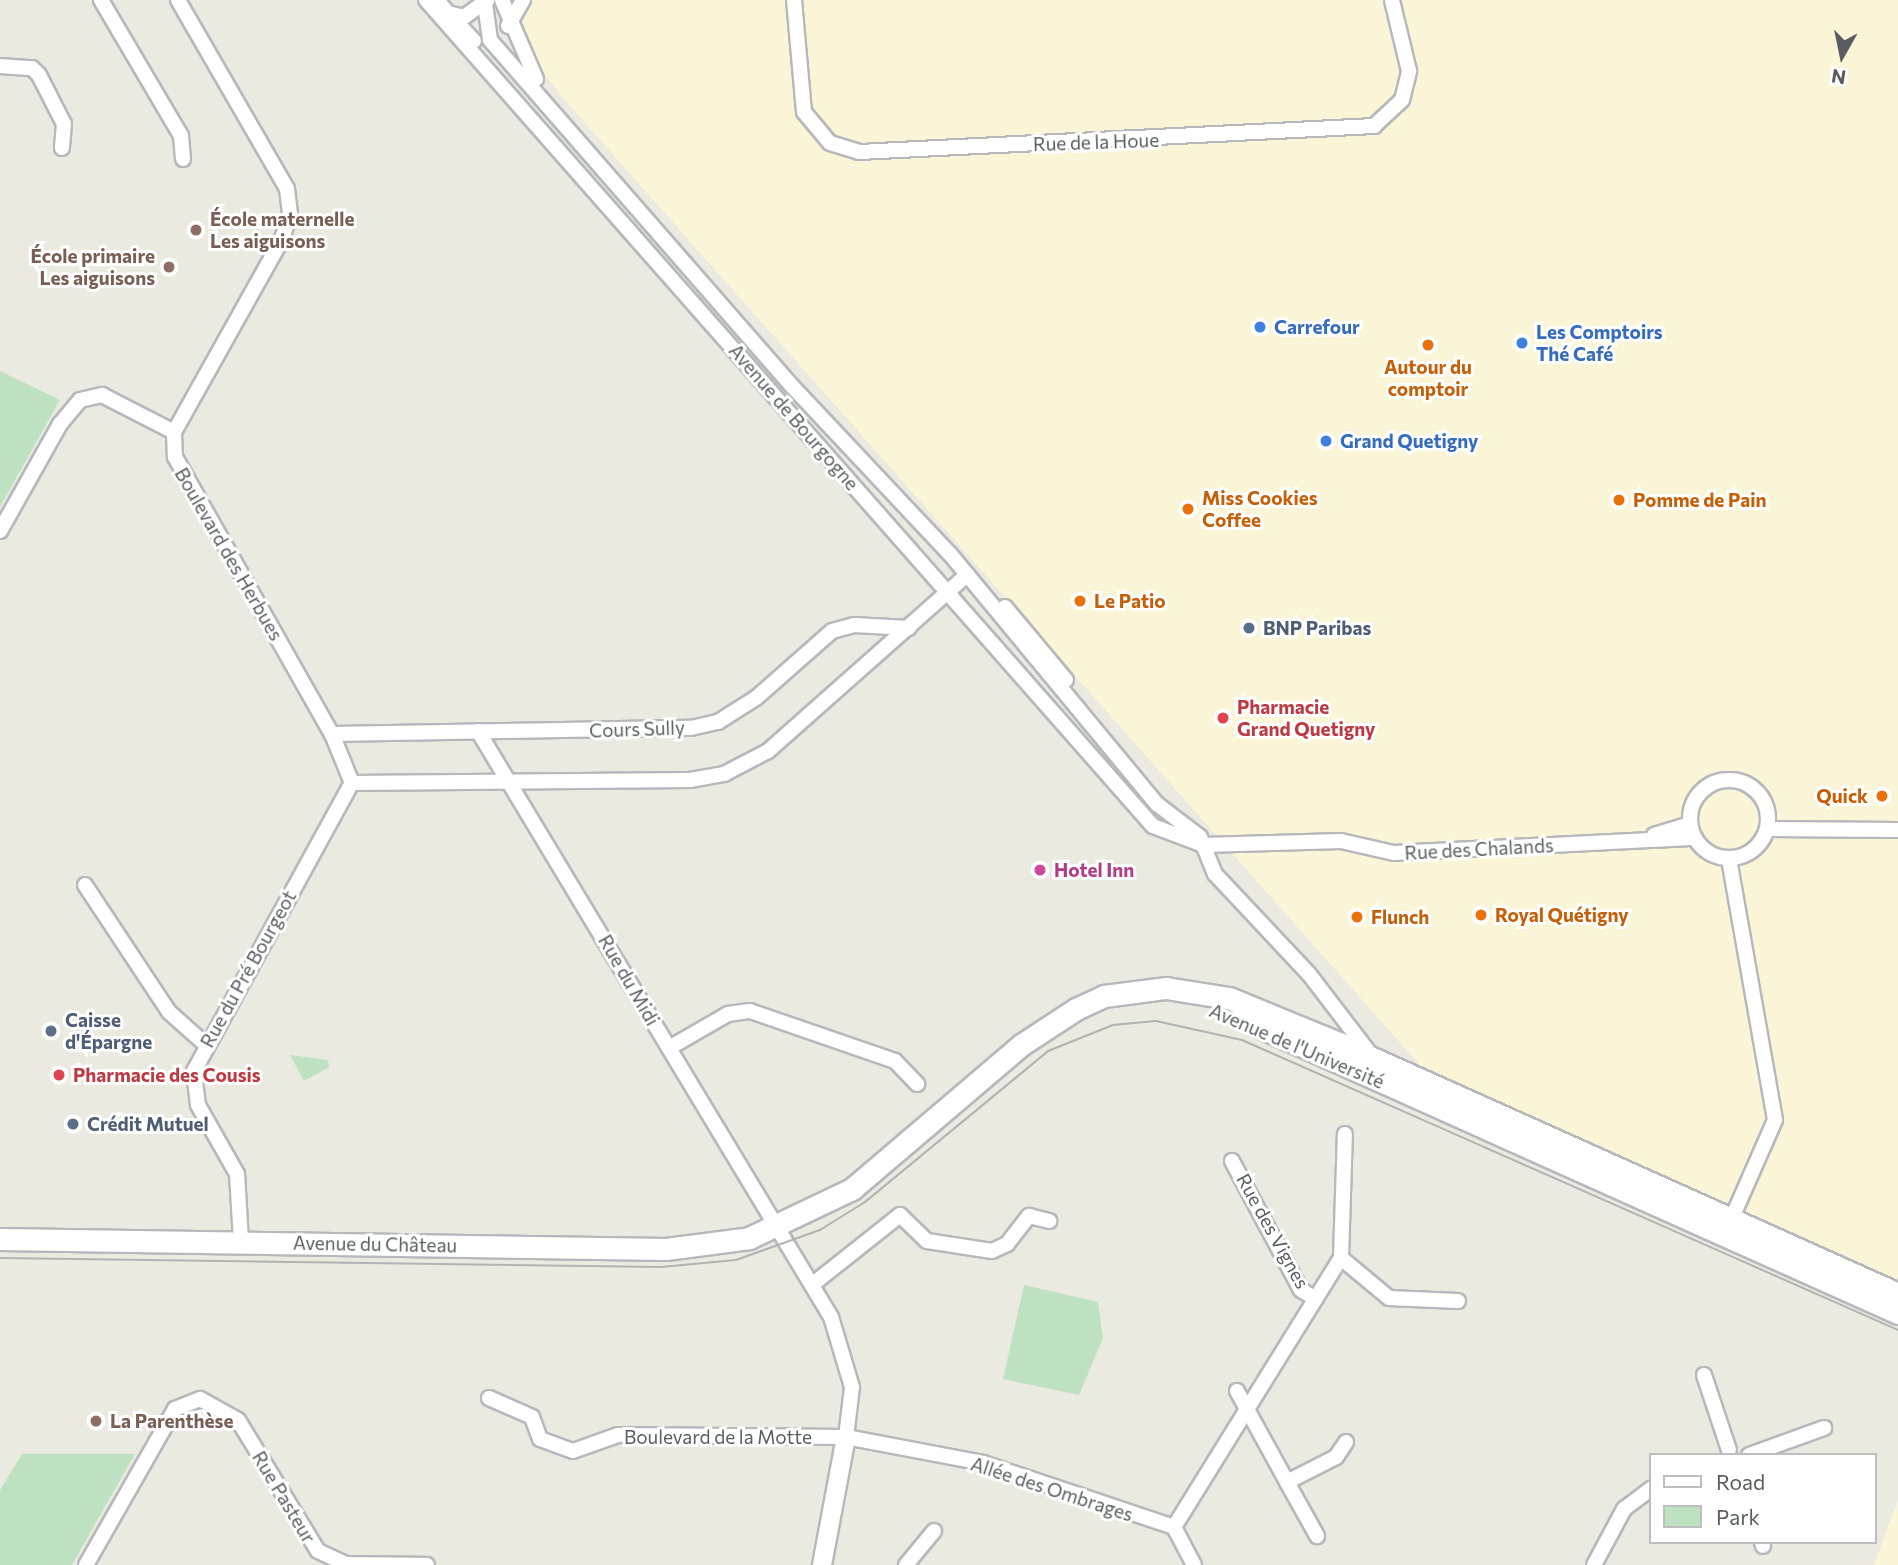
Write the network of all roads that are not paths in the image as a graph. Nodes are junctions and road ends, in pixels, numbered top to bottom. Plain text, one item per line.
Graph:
1 (101, 0) edge
2 (178, 0) edge
3 (426, 0) edge
4 (502, 0) edge
5 (523, 0) edge
6 (794, 0) edge
7 (1392, 0) edge
8 (486, 2) edge
9 (442, 7) edge
10 (508, 26) junction
11 (0, 65) edge
12 (62, 148) dead end
13 (183, 159) dead end
14 (174, 432) junction
15 (0, 531) edge
16 (967, 575) junction
17 (950, 590) junction
18 (909, 628) junction
19 (478, 731) junction
20 (332, 734) junction
21 (511, 781) junction
22 (352, 783) junction
23 (1164, 811) junction
24 (1768, 830) junction
25 (1898, 830) edge
26 (1695, 836) junction
27 (1201, 841) junction
28 (1222, 845) joint
29 (1508, 848) junction
30 (1728, 859) junction
31 (85, 885) dead end
32 (1076, 1009) junction
33 (205, 1044) junction
34 (669, 1048) junction
35 (1374, 1059) junction
36 (918, 1084) dead end
37 (1345, 1134) dead end
38 (1231, 1161) dead end
39 (1049, 1222) dead end
40 (781, 1227) junction
41 (1728, 1228) junction
42 (0, 1239) edge
43 (241, 1241) junction
44 (1341, 1258) junction
45 (813, 1284) junction
46 (1898, 1293) edge
47 (1316, 1299) junction
48 (1458, 1301) dead end
49 (1898, 1313) edge
50 (1704, 1375) dead end
51 (1237, 1391) dead end
52 (489, 1398) dead end
53 (1248, 1409) junction
54 (1824, 1428) dead end
55 (846, 1437) junction
56 (1346, 1442) dead end
57 (1726, 1452) edge
58 (1753, 1453) edge
59 (1287, 1482) junction
60 (1650, 1490) edge
61 (1174, 1527) junction
62 (934, 1531) dead end
63 (1317, 1536) dead end
64 (392, 1564) edge
65 (86, 1565) edge
66 (427, 1565) edge
67 (822, 1565) edge
68 (906, 1565) edge
69 (1194, 1565) edge
70 (1594, 1565) edge

1 - 13 street
2 - 14 street
3 - 9 street
3 - 17 street, Avenue de Bourgogne
4 - 10 street, Avenue de Bourgogne
5 - 10 street
6 - 7 street, Rue de la Houe
8 - 9 street
8 - 16 street, Avenue de Bourgogne
9 - 17 street, Avenue de Bourgogne
10 - 23 street, Avenue de Bourgogne
11 - 12 street
14 - 15 street
14 - 20 street, Boulevard des Herbues
16 - 17 street
16 - 23 street, Avenue de Bourgogne
17 - 18 street
17 - 27 street, Avenue de Bourgogne
18 - 19 street, Cours Sully
18 - 21 street
19 - 20 street, Cours Sully
19 - 21 street, Rue du Midi
20 - 22 street, Boulevard des Herbues
21 - 22 street
21 - 34 street, Rue du Midi
22 - 33 street, Rue du Pré Bourgeot
23 - 27 street, Avenue de Bourgogne
24 - 25 street
24 - 26 street
24 - 30 street
26 - 29 street
26 - 29 street
26 - 30 street
27 - 28 street, Avenue de Bourgogne
27 - 35 street
28 - 29 street, Rue des Chalands
30 - 41 street
31 - 33 street
32 - 35 main road, Avenue de l'Université
32 - 40 main road, Avenue du Château
32 - 41 main road, Avenue de l'Université
33 - 43 street, Rue du Pré Bourgeot
34 - 36 street
34 - 40 street, Rue du Midi
35 - 41 main road, Avenue de l'Université
37 - 44 street, Rue des Vignes
38 - 47 street, Rue des Vignes
39 - 45 street
40 - 43 main road, Avenue du Château
40 - 45 street
41 - 46 main road, Avenue de l'Université
41 - 49 main road, Avenue de l'Université
42 - 43 main road, Avenue du Château
44 - 47 street, Rue des Vignes
44 - 48 street
45 - 55 street
47 - 53 street, Rue des Vignes
50 - 57 street
51 - 53 street
52 - 55 street, Boulevard de la Motte
53 - 59 street
53 - 61 street, Rue des Vignes
54 - 58 street
55 - 61 street, Allée des Ombrages
55 - 67 street
56 - 59 street
59 - 63 street
60 - 70 street
61 - 69 street
62 - 68 street
64 - 65 street, Rue Pasteur
64 - 66 street, Rue Pasteur

